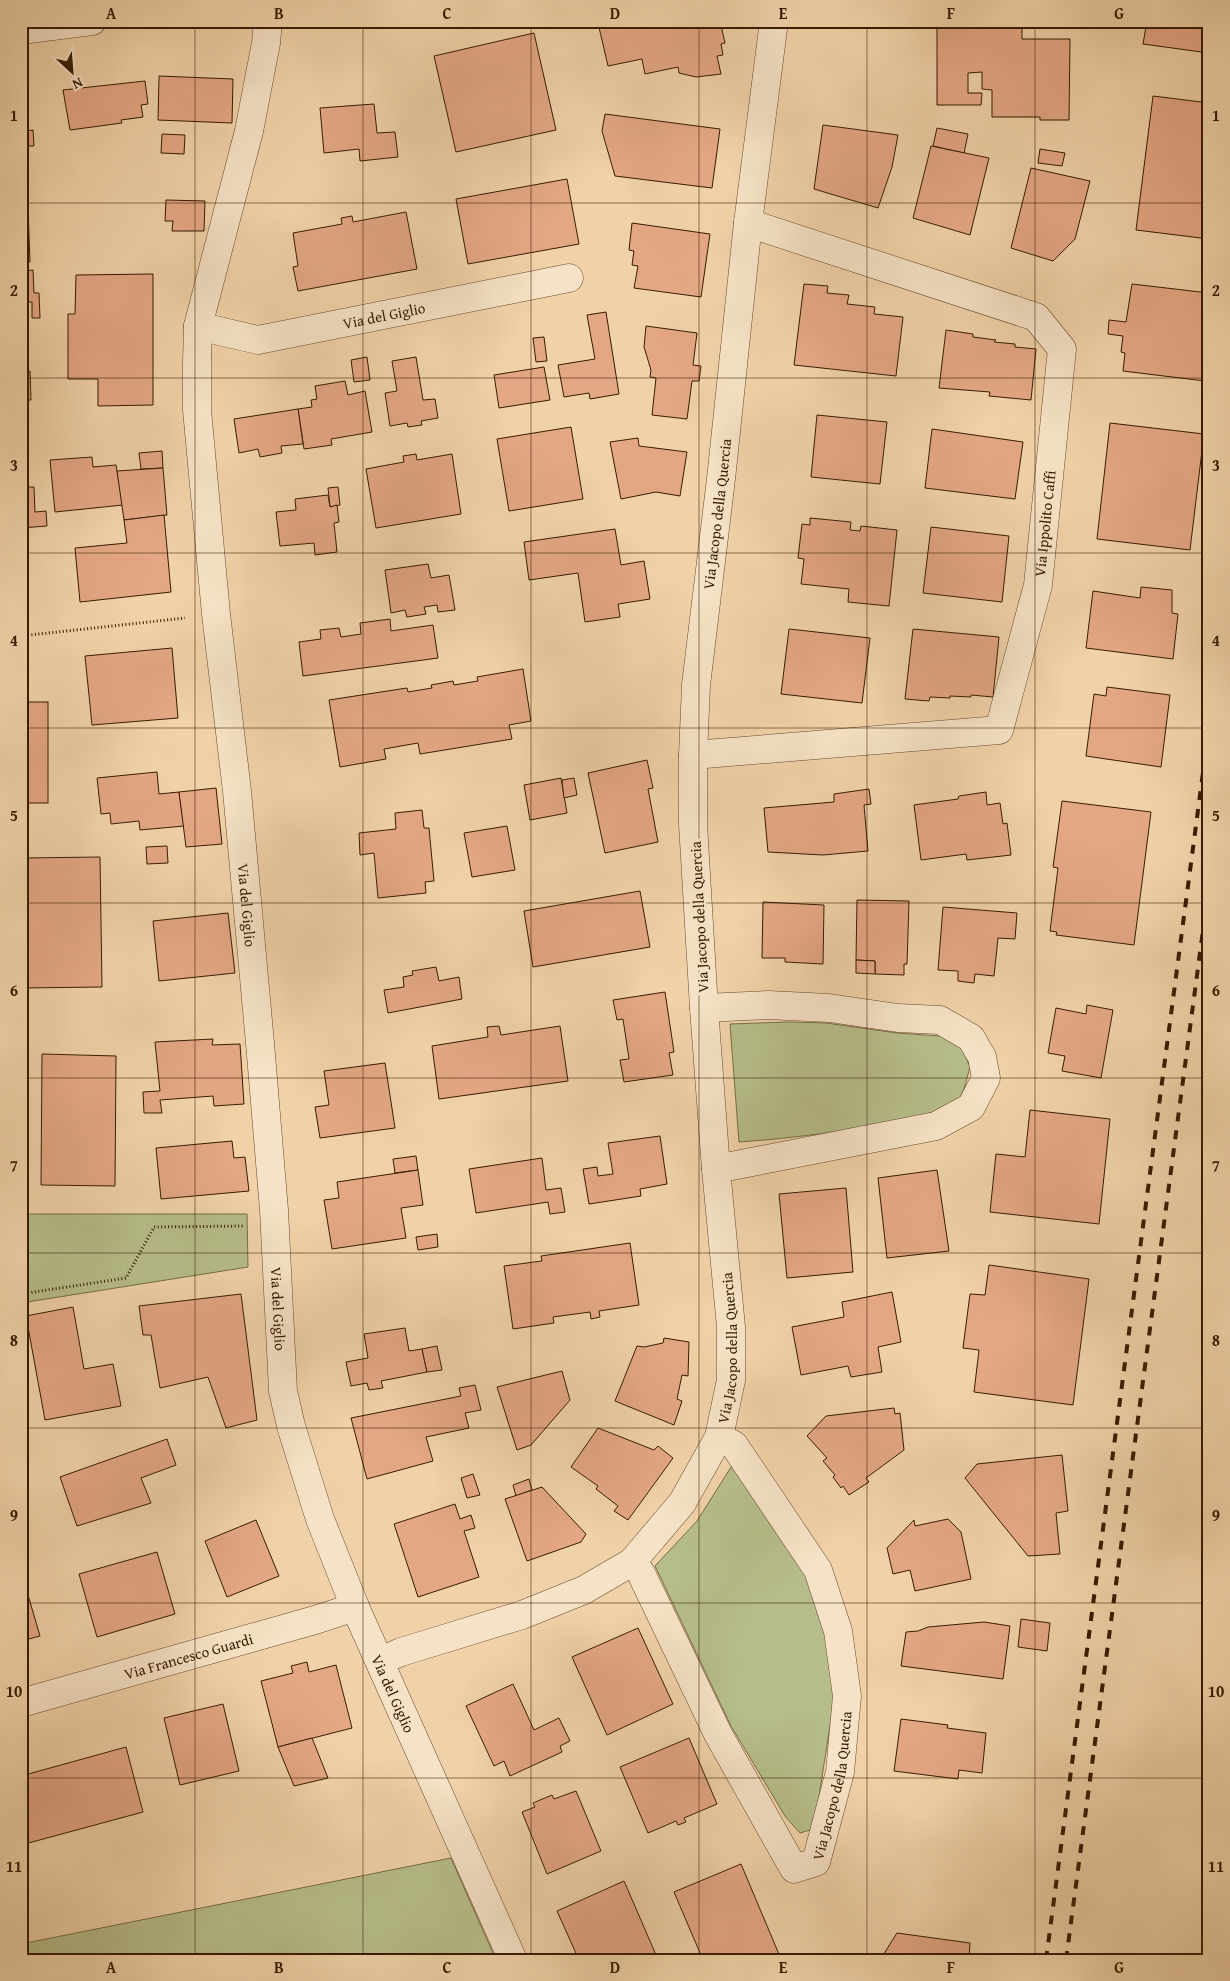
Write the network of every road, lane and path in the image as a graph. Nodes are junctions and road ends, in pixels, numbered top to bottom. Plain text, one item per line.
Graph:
1 (92, 21) edge
2 (268, 21) edge
3 (774, 21) edge
4 (21, 30) edge
5 (748, 223) junction
6 (569, 278) dead end
7 (198, 326) junction
8 (216, 614) junction
9 (21, 636) edge
10 (693, 755) junction
11 (704, 1008) junction
12 (716, 1169) junction
13 (245, 1226) dead end
14 (21, 1294) edge
15 (719, 1437) junction
16 (632, 1562) junction
17 (355, 1606) junction
18 (380, 1662) junction
19 (21, 1703) edge
20 (513, 1960) edge

1 - 4 street
2 - 7 street, Via del Giglio
3 - 5 street, Via Jacopo della Quercia
5 - 10 street, Via Jacopo della Quercia
5 - 10 street, Via Ippolito Caffi
6 - 7 street, Via del Giglio
7 - 8 street, Via del Giglio
8 - 9 path
8 - 17 street, Via del Giglio
10 - 11 street, Via Jacopo della Quercia
11 - 12 street, Via Jacopo della Quercia
11 - 12 street, Via Jacopo della Quercia
12 - 15 street, Via Jacopo della Quercia
13 - 14 path
15 - 16 street, Via Jacopo della Quercia
15 - 16 street, Via Jacopo della Quercia
16 - 18 street, Via Jacopo della Quercia
17 - 18 street, Via del Giglio
17 - 19 street, Via Francesco Guardi
18 - 20 street, Via del Giglio

